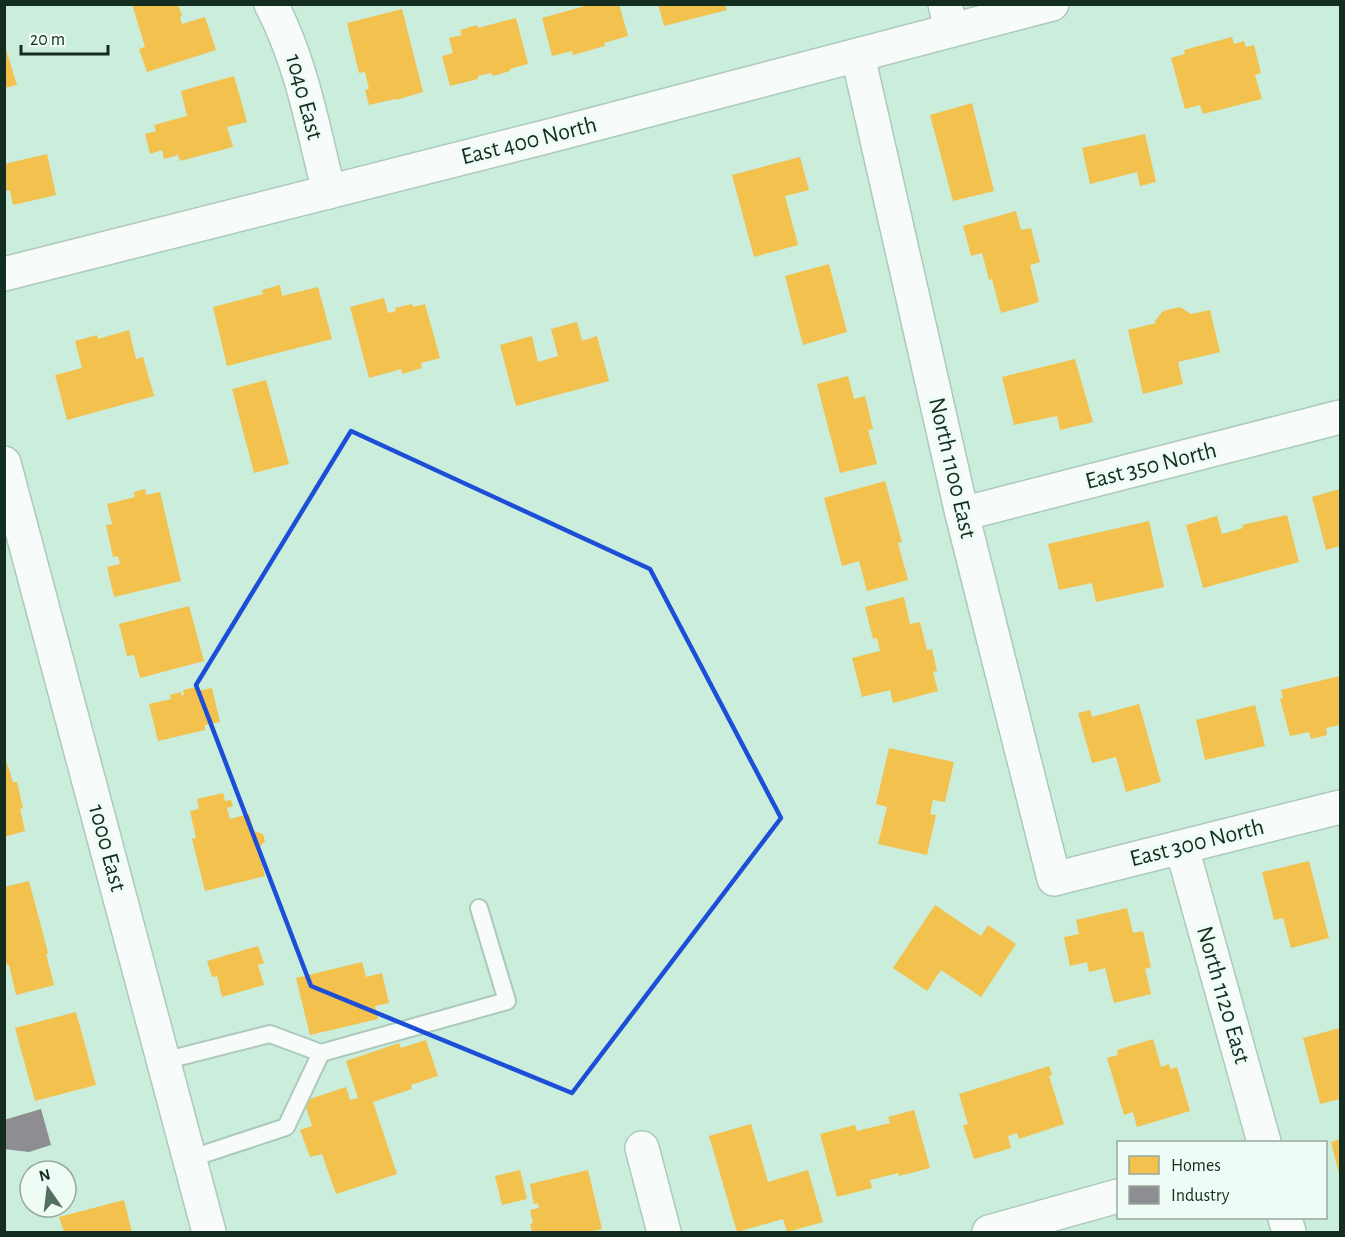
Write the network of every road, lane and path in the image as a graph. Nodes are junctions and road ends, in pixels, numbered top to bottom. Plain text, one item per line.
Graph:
1 (271, 4) edge
2 (1052, 4) edge
3 (948, 17) edge
4 (858, 56) junction
5 (329, 192) junction
6 (4, 274) edge
7 (1341, 417) edge
8 (4, 463) edge
9 (962, 514) junction
10 (1341, 807) edge
11 (1182, 848) junction
12 (1054, 879) joint
13 (479, 908) dead end
14 (321, 1053) junction
15 (163, 1061) junction
16 (1263, 1141) edge
17 (642, 1148) dead end
18 (189, 1159) junction
19 (1117, 1197) edge
20 (209, 1233) edge
21 (664, 1233) edge
22 (989, 1233) edge

1 - 5 street, 1040 East
2 - 3 street, East 400 North
3 - 4 street, East 400 North
4 - 5 street, East 400 North
4 - 9 street, North 1100 East
5 - 6 street, East 400 North
7 - 9 street, East 350 North
8 - 15 street, 1000 East
9 - 12 street, North 1100 East
10 - 11 street, East 300 North
11 - 12 street, East 300 North
11 - 16 street, North 1120 East
13 - 14 lane
14 - 15 lane
14 - 18 lane
15 - 18 street, 1000 East
17 - 21 street
18 - 20 street, 1000 East
19 - 22 street

